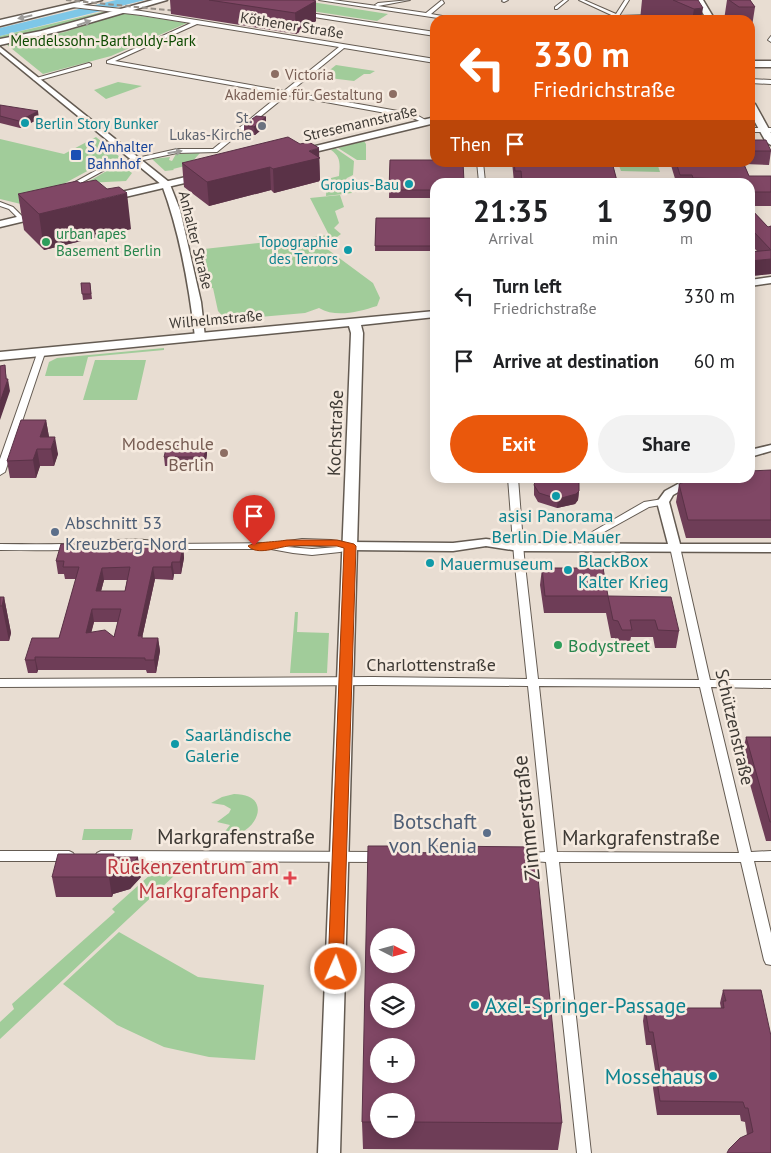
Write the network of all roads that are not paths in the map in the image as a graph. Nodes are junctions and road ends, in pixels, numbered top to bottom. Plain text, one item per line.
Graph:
1 (98, 0) edge
2 (163, 0) edge
3 (322, 0) edge
4 (407, 0) edge
5 (566, 0) edge
6 (581, 0) edge
7 (627, 0) edge
8 (699, 0) edge
9 (442, 2) dead end
10 (78, 6) junction
11 (373, 7) junction
12 (556, 8) dead end
13 (118, 10) junction
14 (293, 12) edge
15 (427, 15) junction
16 (430, 15) edge
17 (616, 15) edge
18 (619, 15) edge
19 (708, 15) edge
20 (197, 22) junction
21 (0, 23) edge
22 (430, 33) edge
23 (0, 42) edge
24 (343, 46) junction
25 (0, 49) edge
26 (430, 60) edge
27 (89, 65) dead end
28 (755, 66) edge
29 (771, 66) edge
30 (36, 79) junction
31 (755, 82) edge
32 (771, 82) edge
33 (284, 93) junction
34 (755, 111) edge
35 (428, 121) edge
36 (755, 130) edge
37 (768, 130) edge
38 (771, 142) edge
39 (291, 153) edge
40 (136, 159) junction
41 (213, 171) edge
42 (164, 182) junction
43 (60, 193) edge
44 (96, 199) edge
45 (0, 204) edge
46 (48, 208) edge
47 (20, 217) junction
48 (0, 219) edge
49 (0, 224) edge
50 (771, 280) edge
51 (755, 282) edge
52 (430, 314) edge
53 (354, 321) junction
54 (200, 337) junction
55 (41, 353) junction
56 (0, 356) edge
57 (771, 448) edge
58 (755, 453) edge
59 (0, 472) edge
60 (513, 483) edge
61 (688, 483) edge
62 (663, 502) junction
63 (592, 535) dead end
64 (0, 541) edge
65 (14, 546) junction
66 (350, 546) junction
67 (0, 547) edge
68 (519, 547) junction
69 (674, 547) junction
70 (771, 548) edge
71 (0, 682) edge
72 (346, 682) junction
73 (533, 683) junction
74 (705, 684) junction
75 (771, 684) edge
76 (0, 856) edge
77 (340, 856) junction
78 (771, 856) edge
79 (394, 857) edge
80 (506, 857) edge
81 (552, 857) junction
82 (746, 857) junction
83 (771, 960) edge
84 (329, 1153) edge
85 (584, 1153) edge

1 - 10 main road
2 - 13 main road
3 - 11 street
4 - 11 street
5 - 12 street
6 - 17 street
7 - 18 street
8 - 19 main road
9 - 15 street
10 - 13 street, Köthener Straße
10 -> 21 main road
11 - 15 street
13 - 20 street, Köthener Straße
23 -> 13 main road
14 - 22 street
15 - 16 street
20 - 24 street, Köthener Straße
20 - 33 street
24 - 26 street, Köthener Straße
24 - 33 street
25 - 30 street
27 - 30 street
28 - 29 main road
30 - 40 street
31 - 32 street
33 - 35 street
40 -> 33 street
34 - 37 main road
35 - 39 main road, Stresemannstraße
36 - 37 street
37 - 38 main road
40 - 42 street
40 - 43 street
41 - 42 main road
42 - 44 main road
42 - 54 street, Anhalter Straße
45 - 47 street
46 - 47 main road
47 - 48 main road
47 - 49 main road
50 - 51 main road
52 - 53 main road, Wilhelmstraße
53 - 54 main road, Wilhelmstraße
53 - 66 main road, Kochstraße
54 - 55 main road, Wilhelmstraße
55 - 56 main road, Wilhelmstraße
55 - 59 street
57 - 58 street
60 - 68 street, Zimmerstraße
61 - 62 street
62 - 63 street
62 - 69 street, Schützenstraße
64 - 65 street
65 - 66 street
65 - 67 street
66 - 68 street
66 - 72 main road, Kochstraße
68 - 69 street
68 - 73 street, Zimmerstraße
69 - 70 street
69 - 74 street, Schützenstraße
71 - 72 street, Charlottenstraße
72 - 73 street, Charlottenstraße
72 - 77 main road, Kochstraße
73 - 74 street, Charlottenstraße
73 - 81 street, Zimmerstraße
74 - 75 street, Charlottenstraße
74 - 82 street, Schützenstraße
76 - 77 street, Markgrafenstraße
77 - 79 street, Markgrafenstraße
77 - 84 main road, Kochstraße
78 - 82 street, Markgrafenstraße
80 - 81 street, Markgrafenstraße
81 - 82 street, Markgrafenstraße
81 - 85 street, Zimmerstraße
82 - 83 street, Schützenstraße

